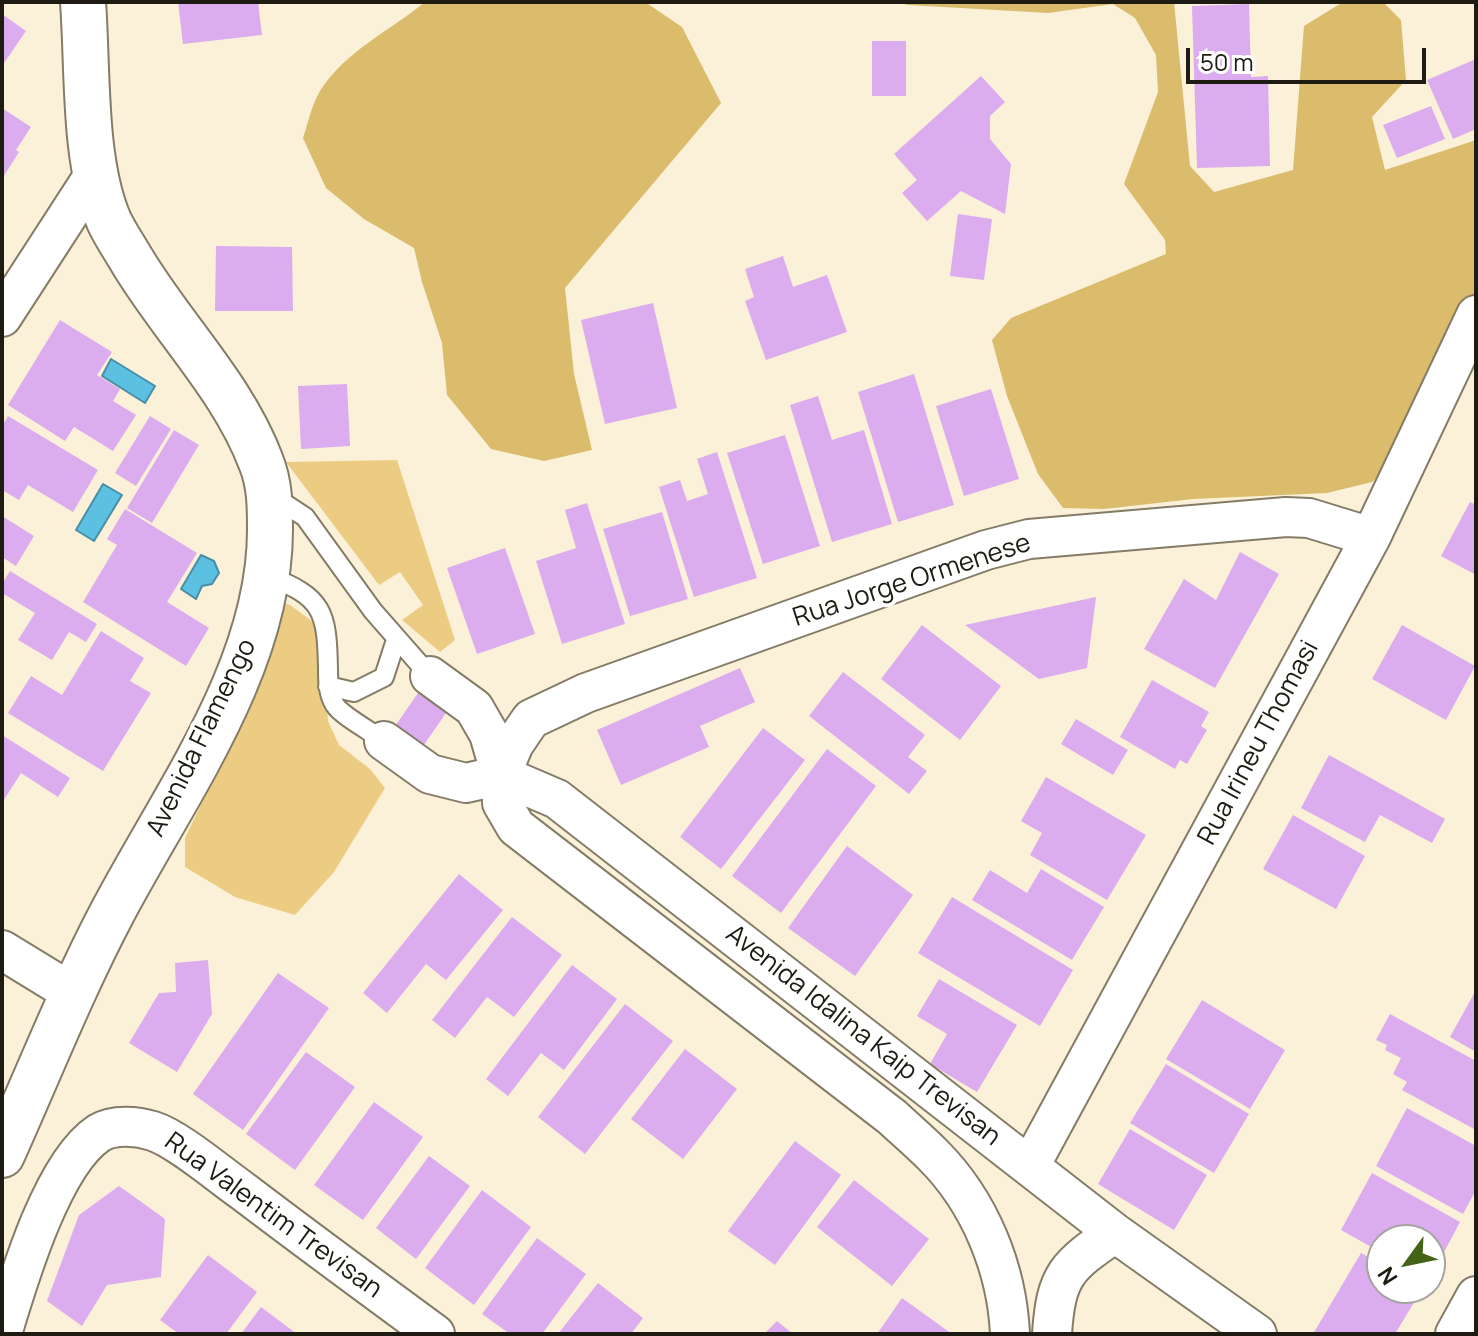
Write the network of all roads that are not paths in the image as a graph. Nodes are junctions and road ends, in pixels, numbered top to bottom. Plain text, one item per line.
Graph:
1 (83, 2) edge
2 (94, 175) junction
3 (1476, 315) edge
4 (2, 317) edge
5 (270, 493) junction
6 (1371, 537) junction
7 (268, 576) junction
8 (396, 640) junction
9 (430, 676) joint
10 (328, 686) junction
11 (384, 741) joint
12 (501, 775) junction
13 (2, 950) edge
14 (74, 994) junction
15 (2, 1155) edge
16 (1030, 1166) junction
17 (1115, 1233) junction
18 (1476, 1296) edge
19 (2, 1334) edge
20 (435, 1334) edge
21 (1010, 1334) edge
22 (1052, 1334) edge
23 (1257, 1334) edge
24 (1455, 1334) edge

1 - 2 street, Avenida Flamengo
2 - 4 street
2 - 5 street, Avenida Flamengo
3 - 6 street, Rua Irineu Thomasi
5 - 7 street, Avenida Flamengo
5 - 8 lane
6 - 12 street, Rua Jorge Ormenese
6 - 16 street, Rua Irineu Thomasi
7 - 10 lane
7 - 14 street, Avenida Flamengo
8 - 9 lane
8 - 10 lane
9 - 12 street, Avenida Idalina Kaip Trevisan
10 - 11 lane
11 - 12 street
12 - 16 street, Avenida Idalina Kaip Trevisan
12 - 21 street, Avenida Idalina Kaip Trevisan
13 - 14 street
14 - 15 street, Avenida Flamengo
16 - 17 street, Avenida Idalina Kaip Trevisan
17 - 22 street
17 - 23 street, Avenida Idalina Kaip Trevisan
18 - 24 street
19 - 20 street, Rua Valentim Trevisan

